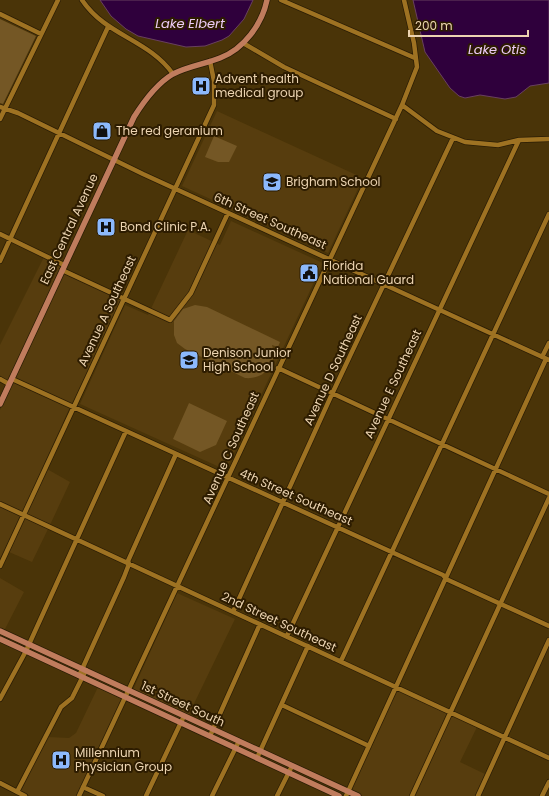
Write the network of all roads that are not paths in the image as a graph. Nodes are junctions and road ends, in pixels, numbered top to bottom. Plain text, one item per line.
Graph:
1 (58, 0) edge
2 (82, 0) edge
3 (267, 0) edge
4 (281, 0) edge
5 (404, 0) edge
6 (0, 14) edge
7 (108, 27) junction
8 (40, 34) junction
9 (243, 43) junction
10 (415, 58) junction
11 (210, 61) junction
12 (173, 74) junction
13 (402, 105) junction
14 (2, 108) edge
15 (0, 119) edge
16 (396, 119) junction
17 (60, 133) junction
18 (453, 138) junction
19 (549, 138) edge
20 (519, 140) junction
21 (114, 160) junction
22 (175, 189) junction
23 (228, 213) junction
24 (549, 214) edge
25 (0, 234) edge
26 (10, 239) junction
27 (330, 259) junction
28 (0, 261) edge
29 (63, 268) junction
30 (385, 284) junction
31 (124, 298) junction
32 (439, 309) junction
33 (493, 334) junction
34 (549, 343) edge
35 (546, 359) edge
36 (278, 368) junction
37 (0, 379) edge
38 (11, 381) junction
39 (332, 394) junction
40 (0, 404) edge
41 (73, 406) junction
42 (387, 420) junction
43 (126, 431) junction
44 (441, 446) junction
45 (176, 454) junction
46 (495, 470) junction
47 (228, 477) junction
48 (549, 494) edge
49 (549, 498) edge
50 (283, 502) junction
51 (0, 504) edge
52 (23, 515) junction
53 (338, 526) junction
54 (77, 540) junction
55 (392, 552) junction
56 (129, 564) junction
57 (0, 566) edge
58 (446, 579) junction
59 (178, 586) junction
60 (500, 604) junction
61 (233, 612) junction
62 (260, 624) junction
63 (549, 626) edge
64 (0, 631) edge
65 (287, 636) junction
66 (0, 639) edge
67 (549, 640) edge
68 (29, 644) junction
69 (308, 646) junction
70 (26, 651) junction
71 (341, 662) junction
72 (84, 669) junction
73 (81, 676) junction
74 (396, 687) junction
75 (130, 691) junction
76 (126, 698) junction
77 (0, 699) edge
78 (282, 705) junction
79 (450, 712) junction
80 (184, 716) junction
81 (181, 724) junction
82 (213, 729) junction
83 (210, 736) junction
84 (504, 737) junction
85 (238, 741) junction
86 (369, 746) junction
87 (235, 748) junction
88 (261, 751) junction
89 (257, 758) junction
90 (549, 758) edge
91 (292, 766) junction
92 (289, 773) junction
93 (549, 782) edge
94 (0, 783) edge
95 (83, 787) junction
96 (17, 792) junction
97 (347, 794) edge
98 (25, 796) edge
99 (79, 796) edge
100 (103, 796) edge
101 (146, 796) edge
102 (212, 796) edge
103 (277, 796) edge
104 (339, 796) edge
105 (358, 796) edge
106 (412, 796) edge
107 (478, 796) edge
108 (542, 796) edge

1 - 8 street
2 - 7 street
3 - 9 main road, East Central Avenue
4 - 10 street
5 - 10 street, Avenue C Southeast
6 - 8 street
7 - 12 street
7 - 17 street
8 - 14 street
9 - 11 main road, East Central Avenue
9 - 16 street
10 - 13 street, Avenue C Southeast
11 - 12 main road, East Central Avenue
11 - 22 street, Avenue A Southeast
12 - 21 main road, East Central Avenue
13 - 16 street, Avenue C Southeast
13 - 18 street
14 - 15 street
14 - 17 street, 6th Street Southeast
16 - 27 street, Avenue C Southeast
17 - 21 street, 6th Street Southeast
17 - 26 street
18 - 20 street
18 - 30 street, Avenue D Southeast
19 - 20 street
20 - 32 street, Avenue E Southeast
21 - 22 street, 6th Street Southeast
21 - 29 main road, East Central Avenue
22 - 23 street, 6th Street Southeast
22 - 31 street, Avenue A Southeast
23 - 27 street, 6th Street Southeast
23 - 31 street
24 - 33 street
25 - 26 street
26 - 28 street
26 - 29 street
27 - 30 street, 6th Street Southeast
27 - 36 street, Avenue C Southeast
29 - 31 street
29 - 38 main road, East Central Avenue
30 - 32 street, 6th Street Southeast
30 - 39 street, Avenue D Southeast
31 - 41 street, Avenue A Southeast
32 - 33 street, 6th Street Southeast
32 - 42 street, Avenue E Southeast
33 - 35 street, 6th Street Southeast
33 - 44 street
34 - 35 street
35 - 46 street
36 - 39 street
36 - 47 street, Avenue C Southeast
37 - 38 street, 4th Street Southeast
38 - 40 main road, East Central Avenue
38 - 41 street, 4th Street Southeast
39 - 42 street
39 - 50 street, Avenue D Southeast
41 - 43 street, 4th Street Southeast
41 - 52 street, Avenue A Southeast
42 - 44 street
42 - 53 street, Avenue E Southeast
43 - 45 street, 4th Street Southeast
43 - 54 street
44 - 46 street
44 - 55 street
45 - 47 street, 4th Street Southeast
45 - 56 street
46 - 48 street
46 - 58 street
47 - 50 street, 4th Street Southeast
47 - 59 street, Avenue C Southeast
49 - 60 street
50 - 53 street, 4th Street Southeast
50 - 61 street, Avenue D Southeast
51 - 52 street, 2nd Street Southeast
52 - 54 street, 2nd Street Southeast
52 - 57 street, Avenue A Southeast
53 - 55 street, 4th Street Southeast
53 - 65 street, Avenue E Southeast
54 - 56 street, 2nd Street Southeast
54 - 68 street
55 - 58 street, 4th Street Southeast
55 - 71 street
56 - 59 street, 2nd Street Southeast
56 - 72 street
58 - 60 street, 4th Street Southeast
58 - 74 street
59 - 61 street, 2nd Street Southeast
59 - 75 street, Avenue C Southeast
60 - 63 street, 4th Street Southeast
60 - 79 street
61 - 62 street, 2nd Street Southeast
62 - 65 street, 2nd Street Southeast
62 - 82 street
64 - 68 main road, 1st Street South
65 - 69 street, 2nd Street Southeast
66 - 70 main road, 1st Street South
67 - 84 street
68 - 70 street
68 - 72 main road, 1st Street South
69 - 71 street, 2nd Street Southeast
69 - 78 street
70 - 73 main road, 1st Street South
70 - 77 street
71 - 74 street, 2nd Street Southeast
72 - 73 street
72 - 75 main road, 1st Street South
73 - 76 main road, 1st Street South
73 - 96 street
74 - 79 street, 2nd Street Southeast
74 - 86 street
75 - 76 street, Avenue C Southeast
75 - 80 main road, 1st Street South
76 - 81 main road, 1st Street South
76 - 95 street, Avenue C Southeast
78 - 86 street
78 - 88 street
79 - 84 street, 2nd Street Southeast
79 - 106 street
80 - 81 street
80 - 82 main road, 1st Street South
81 - 83 main road, 1st Street South
81 - 101 street
82 - 83 street
82 - 85 main road, 1st Street South
83 - 87 main road, 1st Street South
84 - 90 street, 2nd Street Southeast
84 - 107 street
85 - 87 street
85 - 88 main road, 1st Street South
86 - 97 street
87 - 89 main road, 1st Street South
87 - 102 street
88 - 89 street
88 - 91 main road, 1st Street South
89 - 92 main road, 1st Street South
91 - 92 street
91 - 97 main road, 1st Street South
92 - 103 street
92 - 104 main road, 1st Street South
93 - 108 street
94 - 96 street
95 - 99 street, Avenue C Southeast
95 - 100 street
96 - 98 street
97 - 105 main road, 1st Street South

